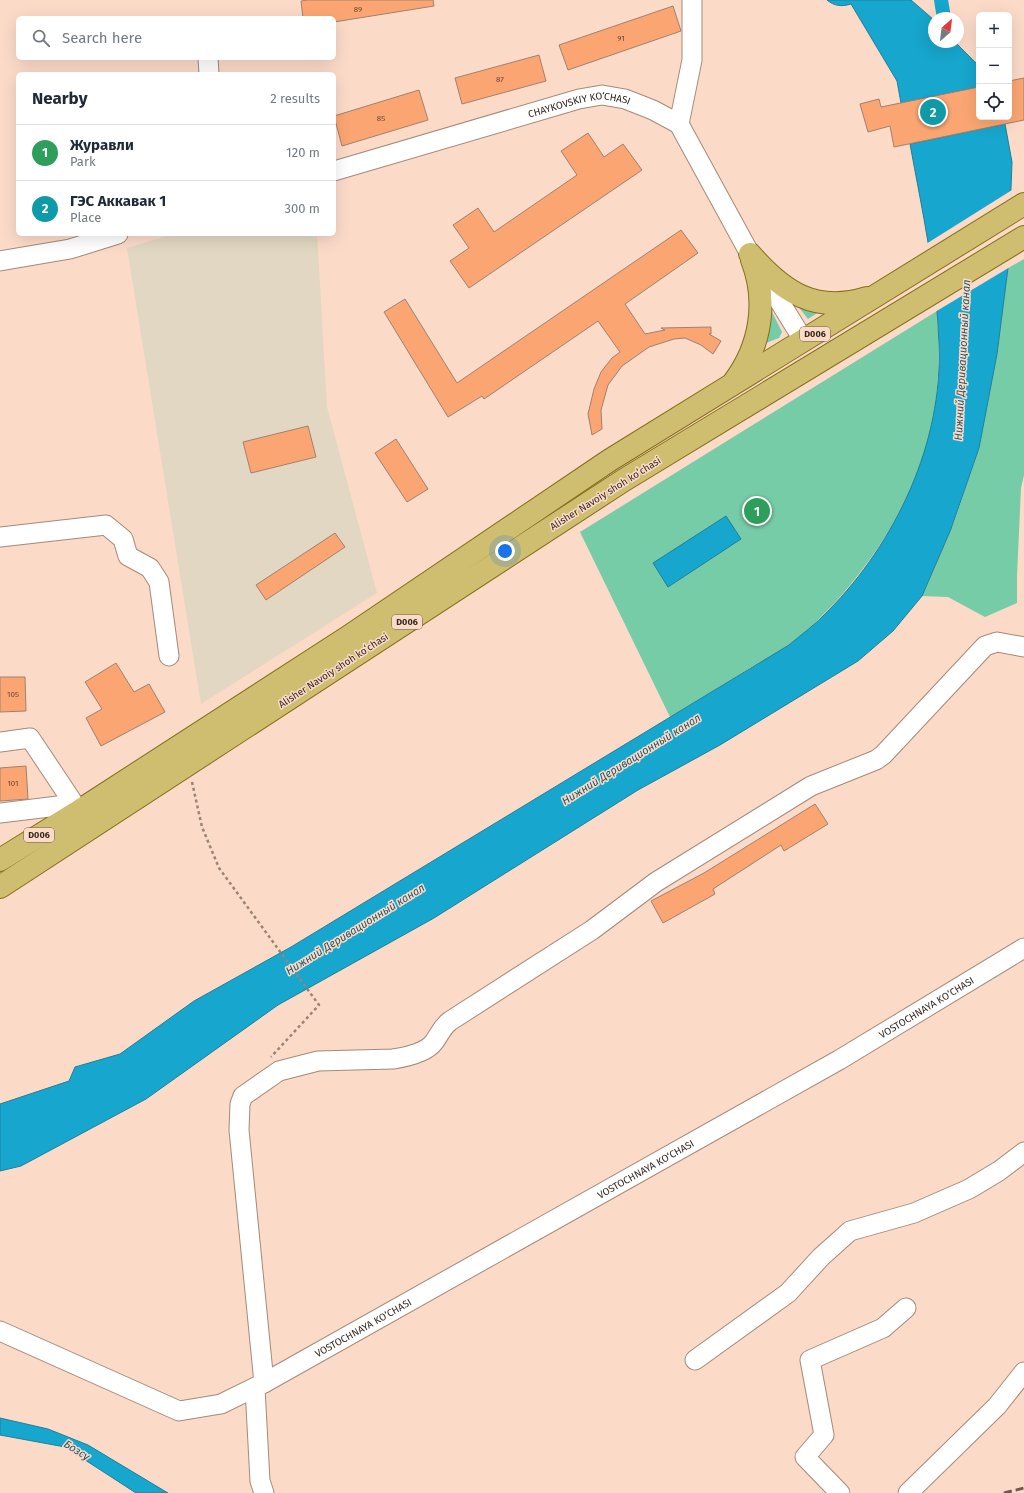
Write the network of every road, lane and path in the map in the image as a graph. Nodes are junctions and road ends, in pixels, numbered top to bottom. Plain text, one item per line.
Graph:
1 (692, 0) edge
2 (208, 60) edge
3 (209, 72) edge
4 (679, 124) junction
5 (336, 170) edge
6 (1024, 204) edge
7 (112, 236) edge
8 (1024, 237) edge
9 (750, 254) junction
10 (0, 261) edge
11 (890, 288) junction
12 (804, 341) junction
13 (818, 364) junction
14 (731, 386) junction
15 (0, 538) edge
16 (1024, 647) edge
17 (169, 656) dead end
18 (0, 742) edge
19 (188, 765) junction
20 (76, 807) junction
21 (0, 812) edge
22 (0, 860) edge
23 (0, 887) edge
24 (1024, 948) edge
25 (270, 1059) dead end
26 (1024, 1152) edge
27 (906, 1308) dead end
28 (0, 1331) edge
29 (695, 1360) dead end
30 (1024, 1372) edge
31 (260, 1386) junction
32 (264, 1493) edge
33 (840, 1493) edge
34 (908, 1493) edge

1 - 4 street
2 - 3 street
4 - 5 street, CHAYKOVSKIY KO‘CHASI
4 - 9 street
6 - 11 main road, D006
7 - 10 street
8 - 13 main road, Alisher Navoiy shoh koʻchasi / D006
9 - 11 main road
9 - 12 street
9 - 14 main road
11 - 12 main road, Alisher Navoiy shoh koʻchasi / D006
12 - 13 main road
12 - 14 main road, Alisher Navoiy shoh koʻchasi / D006
13 - 19 main road, Alisher Navoiy shoh koʻchasi / D006
14 - 20 main road, Alisher Navoiy shoh koʻchasi / D006
15 - 17 street
16 - 31 street
18 - 20 street
19 - 23 main road, Alisher Navoiy shoh koʻchasi / D006
19 - 25 path
20 - 21 street
20 - 22 main road, Alisher Navoiy shoh koʻchasi / D006
24 - 31 street, VOSTOCHNAYA KO‘CHASI
26 - 29 street
27 - 33 street
28 - 31 street, VOSTOCHNAYA KO‘CHASI
30 - 34 street
31 - 32 street

